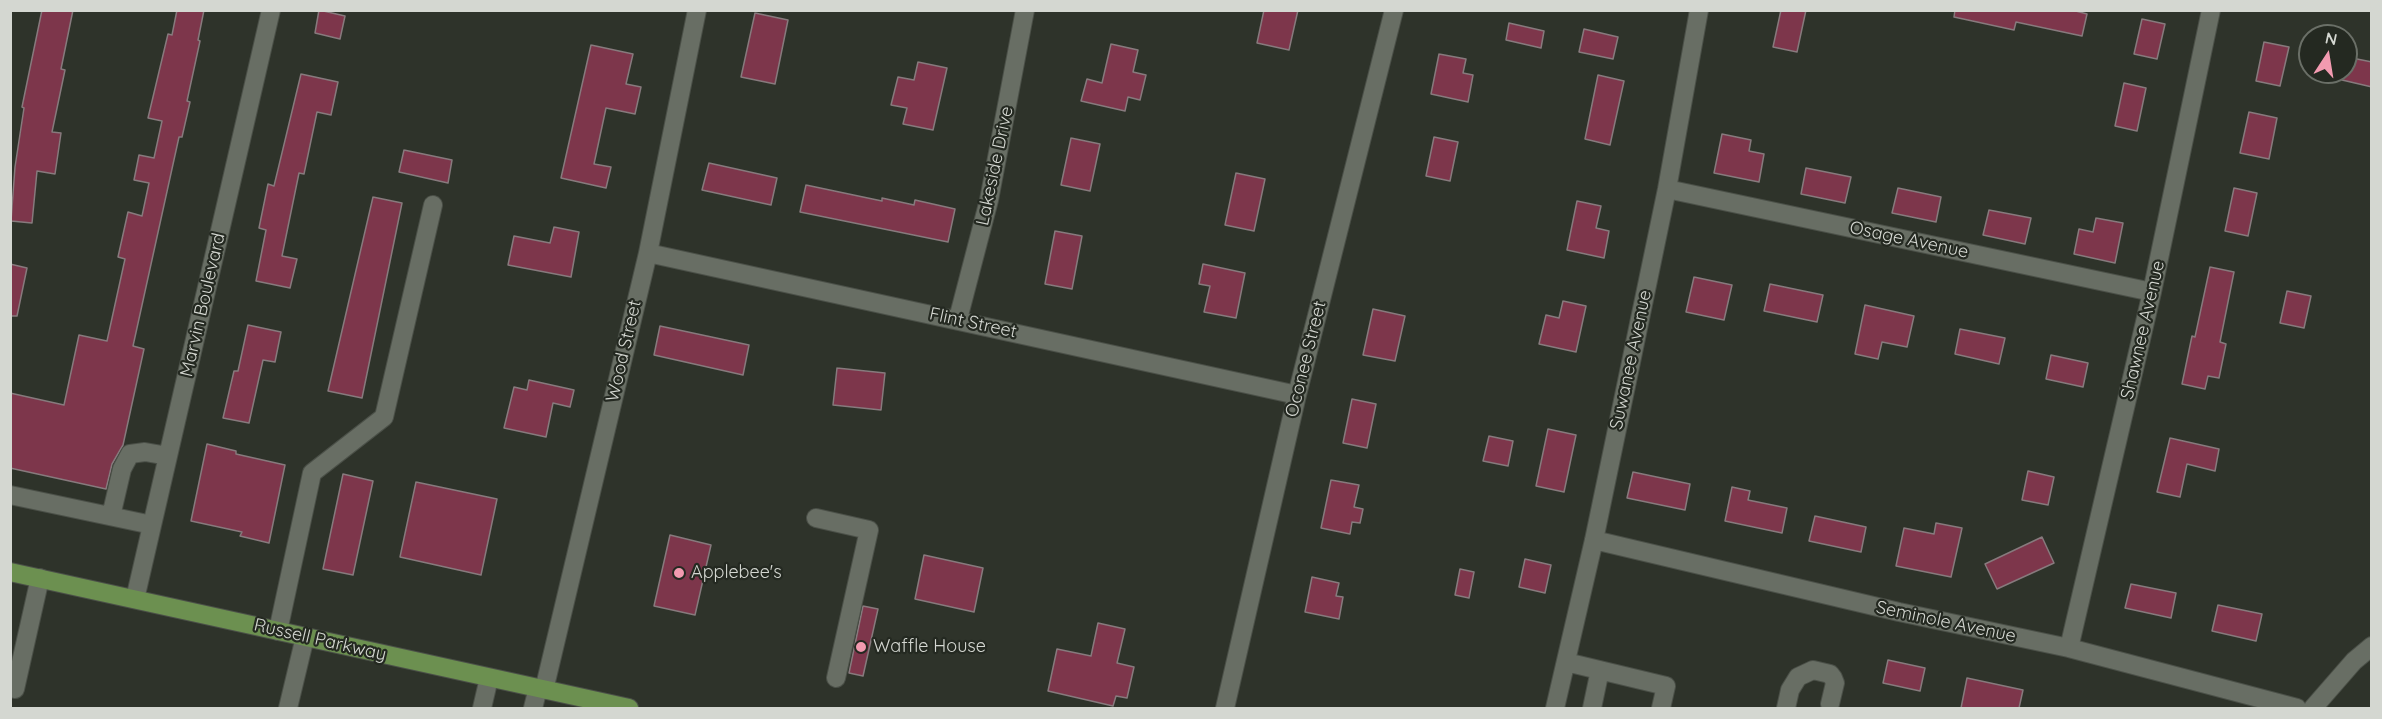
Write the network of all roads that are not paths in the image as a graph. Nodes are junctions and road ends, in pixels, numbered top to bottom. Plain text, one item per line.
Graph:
1 (272, 10) edge
2 (697, 10) edge
3 (1025, 10) edge
4 (1394, 10) edge
5 (1699, 10) edge
6 (2211, 10) edge
7 (1667, 189) junction
8 (432, 206) dead end
9 (648, 253) junction
10 (2152, 292) junction
11 (958, 319) junction
12 (1297, 395) junction
13 (168, 456) junction
14 (10, 495) edge
15 (111, 516) junction
16 (816, 518) dead end
17 (152, 525) junction
18 (1594, 540) junction
19 (10, 572) edge
20 (40, 578) junction
21 (135, 599) junction
22 (278, 631) junction
23 (305, 637) junction
24 (2372, 646) edge
25 (2069, 648) junction
26 (1566, 662) junction
27 (1600, 670) junction
28 (489, 678) junction
29 (837, 678) dead end
30 (10, 688) edge
31 (541, 689) junction
32 (1830, 704) dead end
33 (288, 708) edge
34 (482, 708) edge
35 (533, 708) edge
36 (629, 708) edge
37 (1225, 708) edge
38 (1555, 708) edge
39 (1592, 708) edge
40 (1661, 708) edge
41 (1786, 708) edge
42 (2297, 708) edge
43 (2313, 708) edge

1 - 13 street, Marvin Boulevard
2 - 9 street, Wood Street
3 - 11 street, Lakeside Drive
4 - 12 street, Oconee Street
5 - 7 street, Suwanee Avenue
6 - 10 street, Shawnee Avenue
7 - 10 street, Osage Avenue
7 - 18 street, Suwanee Avenue
8 - 22 street
9 - 11 street, Flint Street
9 - 31 street, Wood Street
10 - 25 street, Shawnee Avenue
11 - 12 street, Flint Street
12 - 37 street, Oconee Street
13 - 15 street
13 - 17 street, Marvin Boulevard
14 - 15 street
15 - 17 street
16 - 29 street
17 - 21 street, Marvin Boulevard
18 - 25 street, Seminole Avenue
18 - 26 street, Suwanee Avenue
19 - 20 main road, Russell Parkway
20 - 21 main road, Russell Parkway
20 - 30 street
21 - 22 main road, Russell Parkway
22 - 23 main road, Russell Parkway
23 - 28 main road, Russell Parkway
23 - 33 street
24 - 43 street
25 - 42 street, Seminole Avenue
26 - 27 street
26 - 38 street, Suwanee Avenue
27 - 39 street
27 - 40 street
28 - 31 main road, Russell Parkway
28 - 34 street
31 - 35 street, Wood Street
31 - 36 main road, Russell Parkway
32 - 41 street

